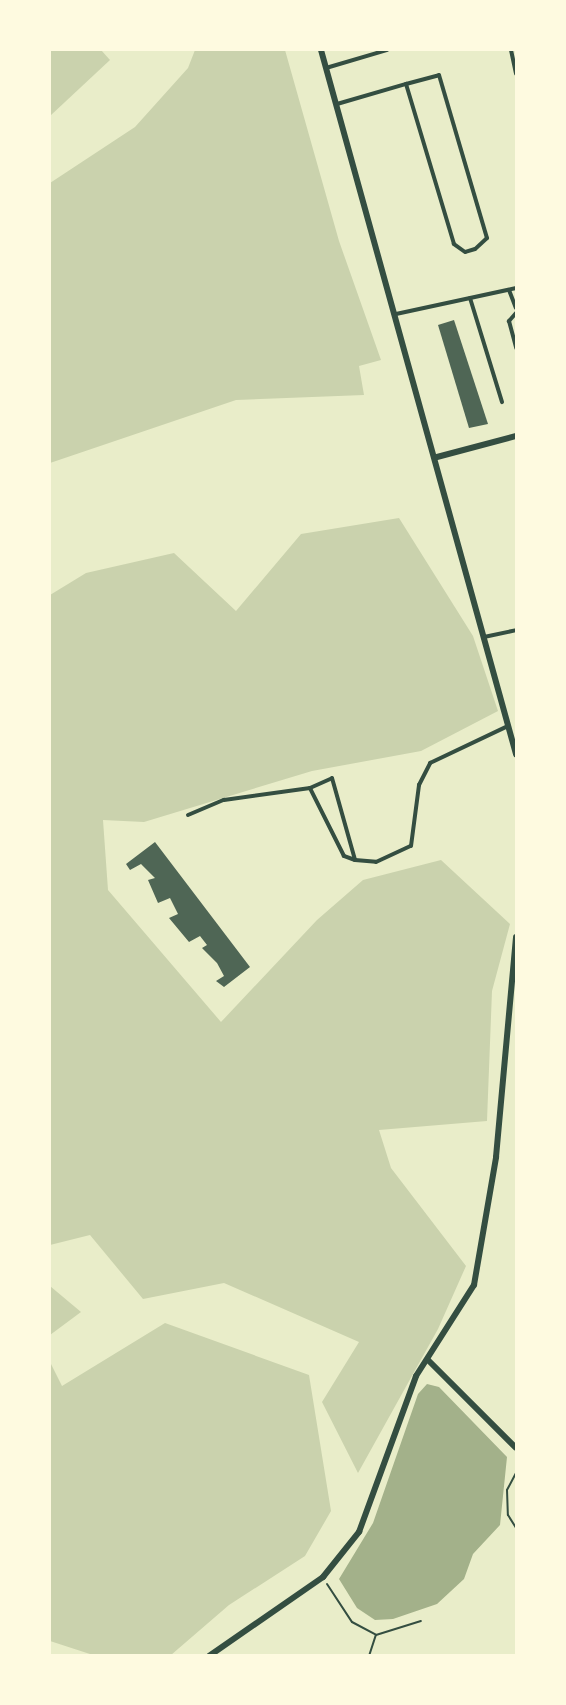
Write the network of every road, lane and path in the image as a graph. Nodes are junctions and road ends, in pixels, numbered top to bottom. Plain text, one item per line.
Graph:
1 (321, 50) edge
2 (387, 50) edge
3 (511, 50) edge
4 (326, 68) junction
5 (516, 73) edge
6 (406, 84) junction
7 (337, 104) junction
8 (516, 288) edge
9 (510, 290) junction
10 (470, 298) junction
11 (516, 311) edge
12 (396, 314) junction
13 (516, 348) edge
14 (502, 402) dead end
15 (516, 436) edge
16 (437, 457) junction
17 (516, 630) edge
18 (484, 637) junction
19 (509, 726) junction
20 (516, 754) edge
21 (310, 788) junction
22 (188, 815) dead end
23 (355, 860) junction
24 (516, 938) edge
25 (428, 1360) junction
26 (516, 1448) edge
27 (516, 1473) edge
28 (516, 1528) edge
29 (323, 1577) junction
30 (421, 1621) dead end
31 (376, 1635) junction
32 (209, 1656) edge
33 (369, 1656) edge

1 - 4 street
2 - 4 lane
3 - 5 lane
4 - 7 street
6 - 6 lane
6 - 7 lane
7 - 12 street
8 - 9 lane
9 - 10 lane
9 - 11 lane
10 - 12 lane
10 - 14 lane
11 - 13 lane
12 - 16 street
15 - 16 street
16 - 18 street
17 - 18 lane
18 - 19 street
19 - 20 street
19 - 23 lane
21 - 22 lane
21 - 23 lane
21 - 23 lane
24 - 25 street
25 - 26 street
25 - 29 street
27 - 28 path
29 - 31 path
29 - 32 street
30 - 31 path
31 - 33 path

